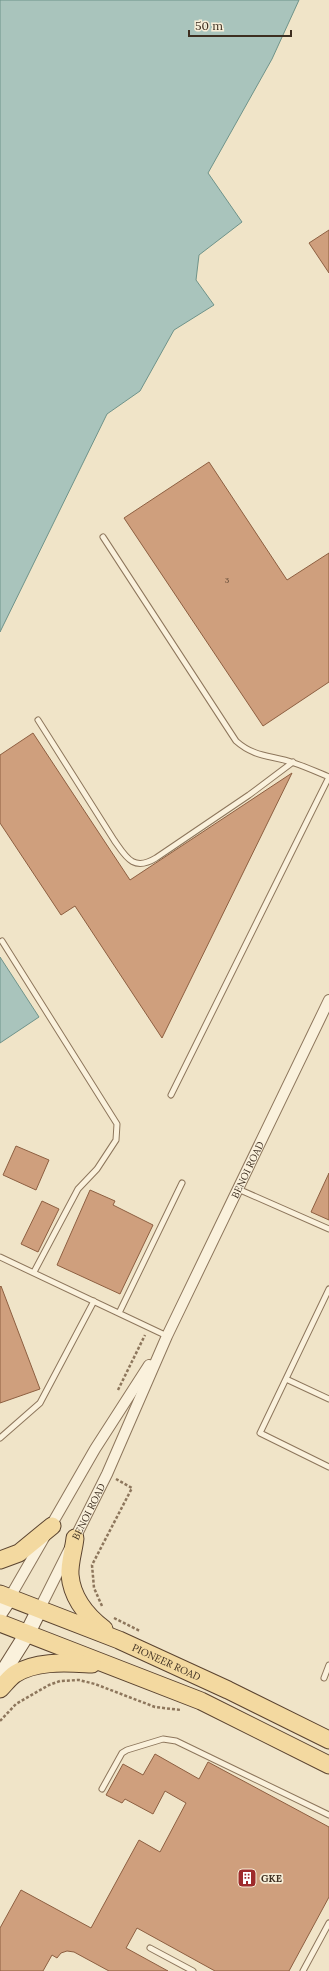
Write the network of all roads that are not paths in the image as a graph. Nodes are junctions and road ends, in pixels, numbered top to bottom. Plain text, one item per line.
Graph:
1 (103, 537) dead end
2 (38, 720) dead end
3 (294, 762) junction
4 (329, 777) edge
5 (2, 940) dead end
6 (328, 1002) edge
7 (171, 1095) dead end
8 (182, 1183) dead end
9 (238, 1189) junction
10 (329, 1229) edge
11 (0, 1256) edge
12 (34, 1272) junction
13 (329, 1289) edge
14 (94, 1301) junction
15 (120, 1313) junction
16 (166, 1338) junction
17 (286, 1379) junction
18 (329, 1399) edge
19 (0, 1438) edge
20 (329, 1466) edge
21 (52, 1526) junction
22 (75, 1538) junction
23 (0, 1560) edge
24 (5, 1595) edge
25 (40, 1608) junction
26 (0, 1612) edge
27 (0, 1623) edge
28 (27, 1634) junction
29 (119, 1640) junction
30 (107, 1665) junction
31 (329, 1665) edge
32 (0, 1677) edge
33 (324, 1678) dead end
34 (0, 1690) edge
35 (329, 1740) edge
36 (329, 1765) edge
37 (102, 1789) dead end
38 (329, 1815) edge
39 (329, 1923) edge
40 (150, 1948) dead end
41 (193, 1971) edge
42 (303, 1971) edge

1 - 3 lane
2 - 3 lane
3 - 4 lane
4 - 7 lane
5 - 12 lane
6 - 9 street, BENOI ROAD
8 - 15 lane
9 - 10 lane
9 - 16 street, BENOI ROAD
11 - 12 lane
12 - 14 lane
13 - 17 lane
14 - 15 lane
14 - 19 lane
15 - 16 lane
16 - 21 street, BENOI ROAD
16 - 22 street, BENOI ROAD
17 - 18 lane
17 - 20 lane
21 - 23 main road
21 - 24 street, BENOI ROAD
22 - 25 street, BENOI ROAD
22 - 29 main road
24 - 25 main road, PIONEER ROAD
24 - 26 main road, BENOI ROAD
25 - 28 main road, BENOI ROAD
25 - 29 main road, PIONEER ROAD
27 - 28 main road
28 - 30 main road
28 - 32 main road, BENOI ROAD
29 - 35 main road, PIONEER ROAD
30 - 34 main road
30 - 36 main road
31 - 33 lane
37 - 38 lane
39 - 42 lane
40 - 41 lane

